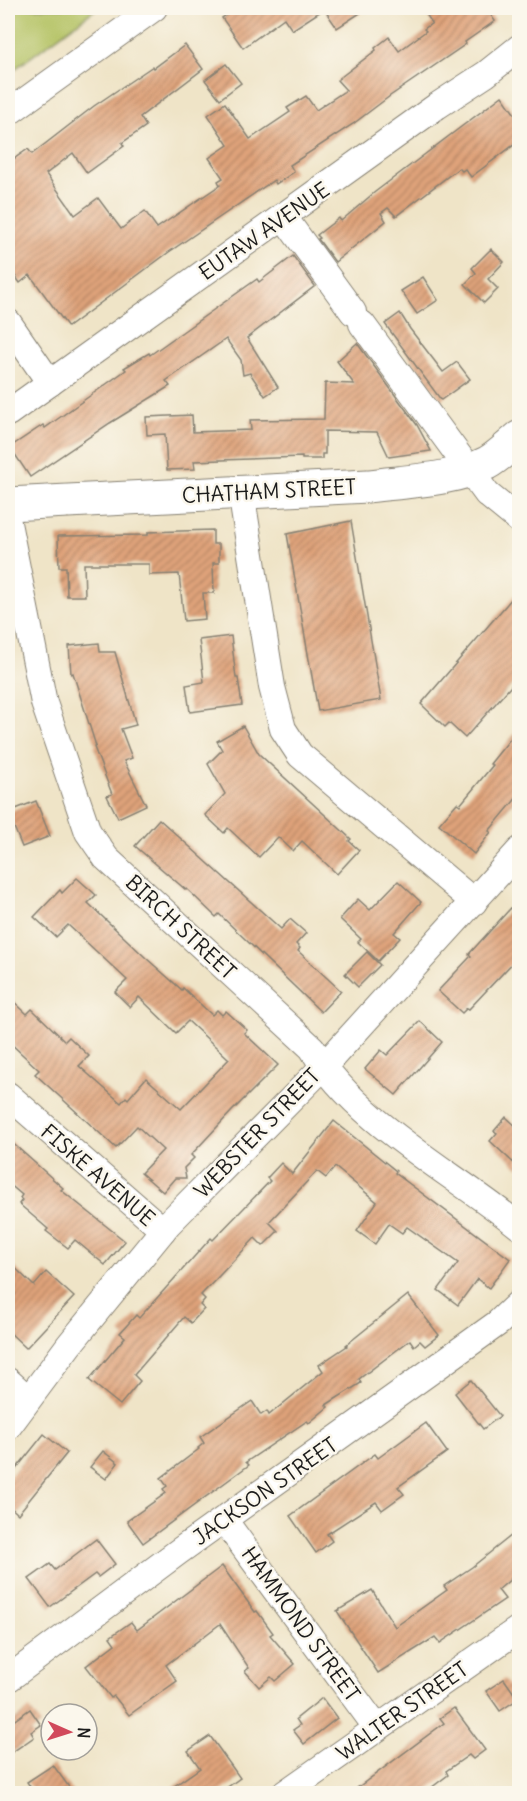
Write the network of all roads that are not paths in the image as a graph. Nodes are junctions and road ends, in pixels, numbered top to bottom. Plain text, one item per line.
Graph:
1 (154, 8) edge
2 (519, 47) edge
3 (8, 113) edge
4 (283, 216) junction
5 (8, 322) edge
6 (50, 383) junction
7 (8, 413) edge
8 (519, 437) edge
9 (468, 469) junction
10 (241, 492) junction
11 (8, 504) edge
12 (519, 521) edge
13 (8, 523) edge
14 (519, 850) edge
15 (474, 902) junction
16 (323, 1066) junction
17 (8, 1095) edge
18 (517, 1220) edge
19 (163, 1230) junction
20 (519, 1302) edge
21 (8, 1381) edge
22 (28, 1399) junction
23 (8, 1427) edge
24 (224, 1520) junction
25 (519, 1628) edge
26 (8, 1679) edge
27 (377, 1728) junction
28 (292, 1791) edge

1 - 3 street
2 - 4 street, EUTAW AVENUE
4 - 6 street, EUTAW AVENUE
4 - 9 street
5 - 6 street
6 - 7 street, EUTAW AVENUE
8 - 9 main road, CHATHAM STREET
9 - 10 main road, CHATHAM STREET
9 - 12 street
10 - 11 main road, CHATHAM STREET
10 - 15 street
13 - 16 street, BIRCH STREET
14 - 15 street, WEBSTER STREET
15 - 16 street, WEBSTER STREET
16 - 18 street, BIRCH STREET
16 - 19 street, WEBSTER STREET
17 - 19 street, FISKE AVENUE
19 - 22 street, WEBSTER STREET
20 - 24 street, JACKSON STREET
21 - 22 street
22 - 23 street, WEBSTER STREET
24 - 26 street, JACKSON STREET
24 - 27 street, HAMMOND STREET
25 - 27 street, WALTER STREET
27 - 28 street, WALTER STREET

